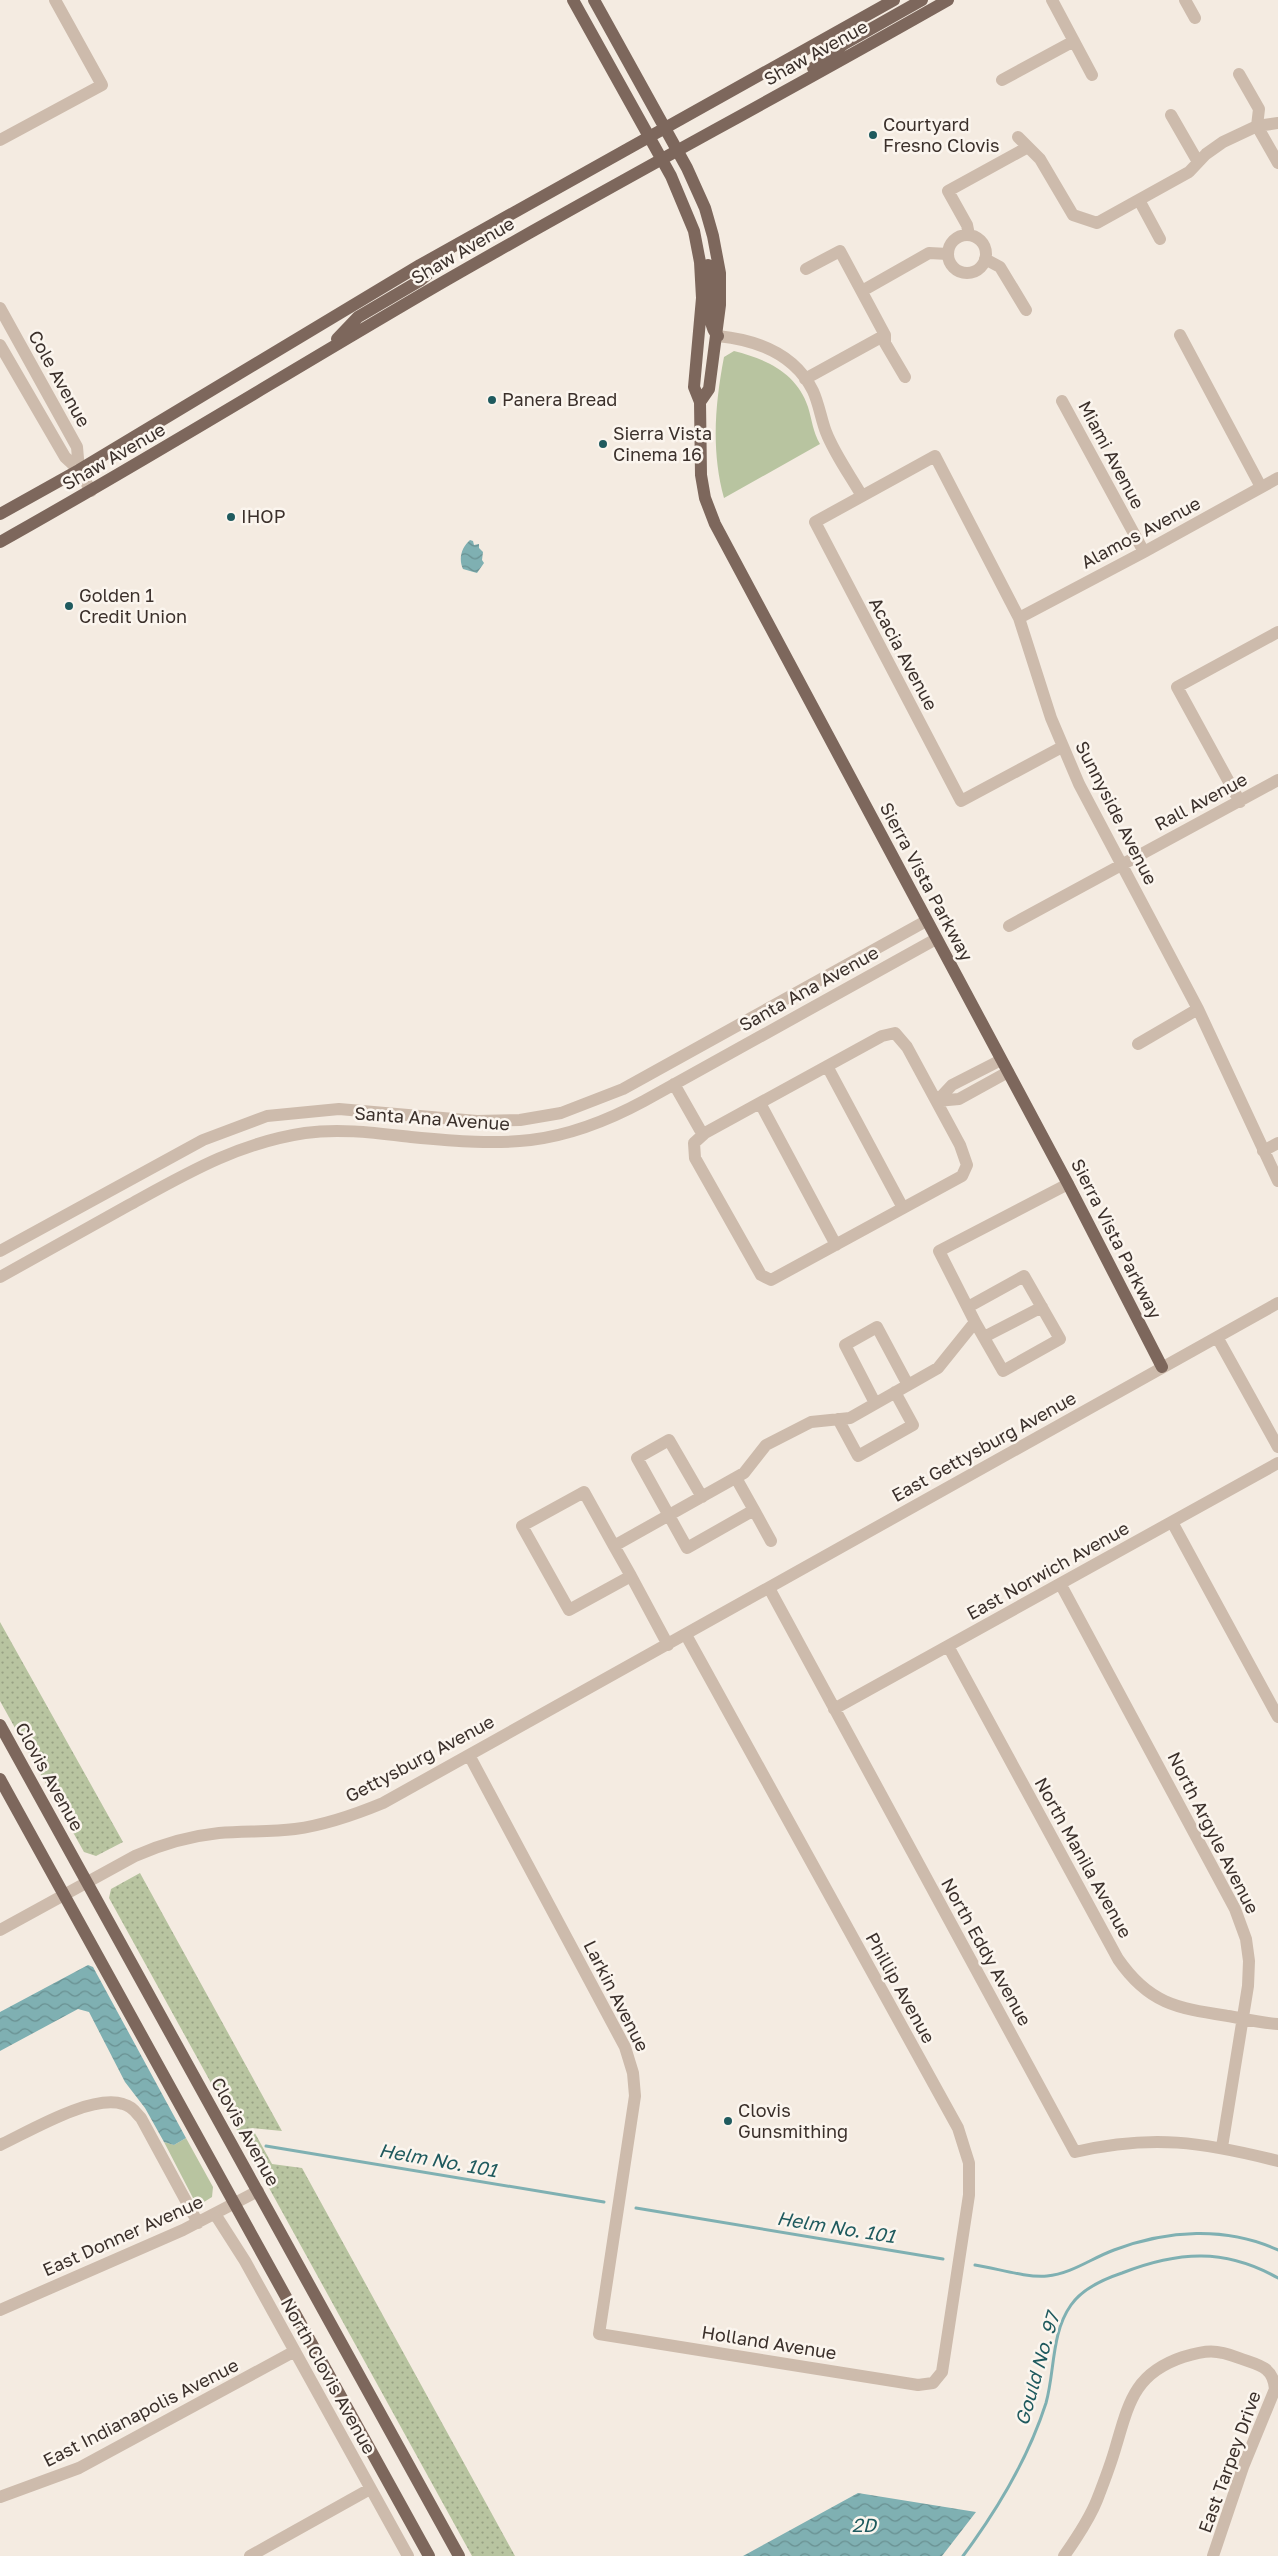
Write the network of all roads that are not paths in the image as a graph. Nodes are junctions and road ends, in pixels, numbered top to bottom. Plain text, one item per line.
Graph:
1 (55, 0) edge
2 (573, 0) edge
3 (594, 0) edge
4 (894, 0) edge
5 (922, 0) edge
6 (948, 0) edge
7 (1052, 0) edge
8 (1185, 0) edge
9 (936, 4) edge
10 (1195, 18) dead end
11 (1074, 41) junction
12 (1092, 74) dead end
13 (1239, 74) dead end
14 (1002, 80) dead end
15 (783, 91) junction
16 (1171, 115) dead end
17 (1278, 123) edge
18 (1257, 126) junction
19 (666, 128) junction
20 (650, 136) junction
21 (1018, 136) dead end
22 (0, 140) edge
23 (1028, 147) junction
24 (677, 150) junction
25 (662, 159) junction
26 (1198, 162) junction
27 (1278, 163) edge
28 (1139, 200) junction
29 (694, 231) junction
30 (968, 235) junction
31 (1160, 239) dead end
32 (948, 254) junction
33 (985, 259) junction
34 (430, 260) junction
35 (806, 270) dead end
36 (862, 291) junction
37 (0, 308) edge
38 (1026, 310) dead end
39 (1180, 335) dead end
40 (718, 336) junction
41 (885, 336) junction
42 (0, 345) edge
43 (323, 353) junction
44 (905, 378) dead end
45 (805, 379) junction
46 (700, 402) junction
47 (1062, 402) dead end
48 (79, 470) junction
49 (1278, 478) edge
50 (1261, 488) junction
51 (91, 491) junction
52 (862, 496) junction
53 (0, 514) edge
54 (0, 542) edge
55 (1144, 552) junction
56 (1019, 618) junction
57 (1278, 632) edge
58 (1062, 747) junction
59 (1278, 780) edge
60 (1240, 802) junction
61 (1122, 864) junction
62 (926, 920) junction
63 (1010, 926) dead end
64 (936, 939) junction
65 (1198, 1009) junction
66 (1138, 1044) dead end
67 (1001, 1060) junction
68 (827, 1066) junction
69 (1008, 1072) junction
70 (674, 1084) junction
71 (936, 1101) junction
72 (760, 1103) junction
73 (703, 1136) junction
74 (1278, 1142) edge
75 (1263, 1151) junction
76 (1278, 1181) edge
77 (1068, 1184) junction
78 (903, 1208) junction
79 (836, 1245) junction
80 (0, 1251) edge
81 (0, 1277) edge
82 (1278, 1303) edge
83 (968, 1307) junction
84 (1042, 1307) junction
85 (976, 1322) junction
86 (1217, 1337) junction
87 (984, 1338) junction
88 (1162, 1367) junction
89 (908, 1385) junction
90 (895, 1392) junction
91 (875, 1403) junction
92 (838, 1419) junction
93 (1278, 1447) edge
94 (1278, 1463) edge
95 (736, 1478) junction
96 (702, 1497) junction
97 (754, 1510) junction
98 (669, 1515) junction
99 (1172, 1522) junction
100 (771, 1541) dead end
101 (614, 1546) junction
102 (630, 1576) junction
103 (1061, 1584) junction
104 (769, 1588) junction
105 (686, 1635) junction
106 (668, 1645) junction
107 (948, 1646) junction
108 (834, 1709) junction
109 (1278, 1717) edge
110 (0, 1725) edge
111 (468, 1755) junction
112 (0, 1778) edge
113 (87, 1882) junction
114 (65, 1894) junction
115 (0, 1930) edge
116 (1244, 2019) junction
117 (1278, 2024) edge
118 (0, 2145) edge
119 (1222, 2147) junction
120 (1278, 2161) edge
121 (258, 2191) junction
122 (235, 2204) junction
123 (215, 2214) junction
124 (198, 2222) junction
125 (0, 2310) edge
126 (599, 2334) joint
127 (295, 2351) junction
128 (933, 2383) joint
129 (370, 2489) junction
130 (0, 2497) edge
131 (250, 2556) edge
132 (408, 2556) edge
133 (429, 2556) edge
134 (459, 2556) edge
135 (1064, 2556) edge
136 (1213, 2556) edge

1 - 22 street
2 - 20 main road
3 - 19 main road
4 - 19 main road, Shaw Avenue
5 - 15 main road
6 - 9 main road, Shaw Avenue
7 - 11 street
8 - 10 street
9 - 15 main road, Shaw Avenue
11 - 12 street
11 - 14 street
13 - 18 street
15 - 24 main road, Shaw Avenue
16 - 26 street
17 - 18 street
18 - 26 street
18 - 27 street
19 - 20 main road, Shaw Avenue
19 - 24 main road
20 - 25 main road
20 - 34 main road, Shaw Avenue
21 - 23 street
23 - 28 street
23 - 30 street
24 - 25 main road, Shaw Avenue
24 - 40 main road, Sierra Vista Parkway
25 - 29 main road, Sierra Vista Parkway
25 - 43 main road, Shaw Avenue
26 - 28 street
28 - 31 street
29 - 40 main road
29 - 46 main road, Sierra Vista Parkway
30 - 32 street
30 - 33 street
32 - 33 street
32 - 36 street
33 - 38 street
34 - 43 main road
34 - 48 main road, Shaw Avenue
35 - 36 street
36 - 41 street
37 - 48 street, Cole Avenue
39 - 50 street
40 - 45 street
40 - 46 main road, Sierra Vista Parkway
41 - 44 street
41 - 45 street
42 - 48 street, Cole Avenue
43 - 51 main road, Shaw Avenue
45 - 52 street
46 - 62 main road, Sierra Vista Parkway
47 - 55 street, Miami Avenue
48 - 51 street, Cole Avenue
48 - 53 main road, Shaw Avenue
49 - 50 street, Alamos Avenue
50 - 55 street, Alamos Avenue
51 - 54 main road, Shaw Avenue
52 - 56 street, Sunnyside Avenue
52 - 58 street, Acacia Avenue
55 - 56 street, Alamos Avenue
56 - 58 street, Sunnyside Avenue
57 - 60 street
58 - 61 street, Sunnyside Avenue
59 - 60 street, Rall Avenue
60 - 61 street, Rall Avenue
61 - 63 street, Rall Avenue
61 - 65 street, Sunnyside Avenue
62 - 64 main road, Sierra Vista Parkway
62 - 80 street, Santa Ana Avenue
64 - 67 main road, Sierra Vista Parkway
64 - 70 street, Santa Ana Avenue
65 - 66 street
65 - 75 street, Sunnyside Avenue
67 - 69 main road, Sierra Vista Parkway
67 - 71 street
68 - 71 street
68 - 72 street
68 - 78 street
69 - 71 street
69 - 77 main road, Sierra Vista Parkway
70 - 73 street
70 - 81 street, Santa Ana Avenue
71 - 78 street
72 - 73 street
72 - 79 street
73 - 79 street
74 - 75 street
75 - 76 street, Sunnyside Avenue
77 - 83 street
77 - 88 main road, Sierra Vista Parkway
78 - 79 street
82 - 86 street
83 - 84 street
83 - 85 street
84 - 87 street
84 - 87 street
85 - 87 street
85 - 89 street
86 - 88 street, East Gettysburg Avenue
86 - 93 street
88 - 104 street, East Gettysburg Avenue
89 - 90 street
89 - 91 street
90 - 91 street
90 - 92 street
91 - 92 street
92 - 95 street
94 - 99 street, East Norwich Avenue
95 - 96 street
95 - 97 street
96 - 98 street
96 - 98 street
97 - 98 street
97 - 100 street
98 - 101 street
99 - 103 street, East Norwich Avenue
99 - 109 street
101 - 102 street
101 - 102 street
102 - 106 street
103 - 107 street, East Norwich Avenue
103 - 116 street, North Argyle Avenue
104 - 105 street, Gettysburg Avenue
104 - 108 street, North Eddy Avenue
105 - 106 street, Gettysburg Avenue
105 - 128 street, Phillip Avenue
106 - 111 street, Gettysburg Avenue
107 - 108 street, East Norwich Avenue
107 - 116 street, North Manila Avenue
108 - 119 street, North Eddy Avenue
110 - 113 main road, Clovis Avenue
111 - 113 street, Gettysburg Avenue
111 - 126 street, Larkin Avenue
112 - 114 main road
113 - 114 street, Gettysburg Avenue
113 - 121 main road, Clovis Avenue
114 - 115 street, Gettysburg Avenue
114 - 122 main road
116 - 117 street, North Manila Avenue
116 - 119 street, North Argyle Avenue
118 - 124 street
119 - 120 street, North Eddy Avenue
121 - 122 street, East Donner Avenue
121 - 134 main road, Clovis Avenue
122 - 123 street, East Donner Avenue
122 - 133 main road
123 - 124 street, East Donner Avenue
123 - 127 street, North Clovis Avenue
124 - 125 street, East Donner Avenue
126 - 128 street, Holland Avenue
127 - 129 street, North Clovis Avenue
127 - 130 street, East Indianapolis Avenue
129 - 131 street
129 - 132 street, North Clovis Avenue
135 - 136 street, East Tarpey Drive

